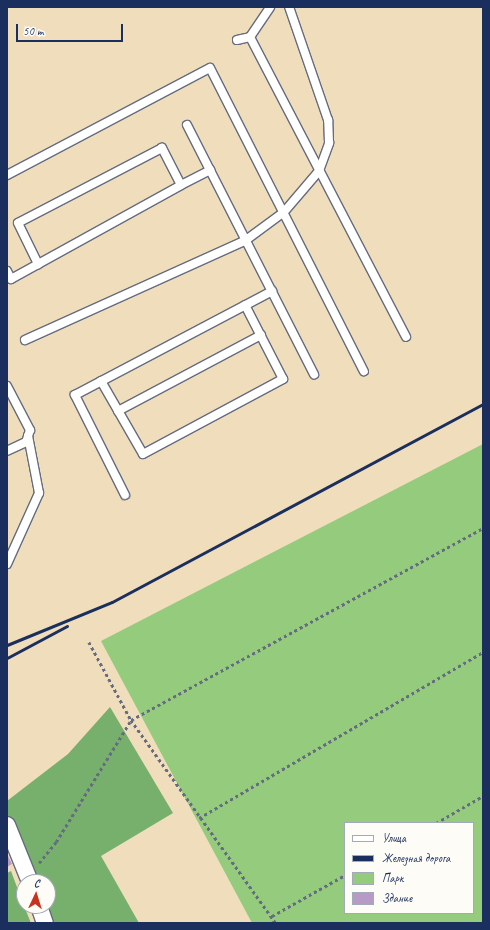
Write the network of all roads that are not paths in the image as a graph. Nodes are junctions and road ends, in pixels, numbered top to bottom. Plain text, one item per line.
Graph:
1 (270, 7) edge
2 (289, 7) edge
3 (250, 37) junction
4 (237, 40) dead end
5 (187, 125) dead end
6 (210, 170) junction
7 (319, 171) junction
8 (7, 176) edge
9 (181, 185) junction
10 (284, 212) junction
11 (246, 240) junction
12 (38, 264) junction
13 (7, 271) edge
14 (272, 291) junction
15 (245, 305) junction
16 (261, 335) junction
17 (406, 337) dead end
18 (25, 340) dead end
19 (364, 370) dead end
20 (314, 374) dead end
21 (101, 381) junction
22 (7, 386) edge
23 (118, 411) junction
24 (28, 436) junction
25 (7, 451) edge
26 (125, 495) dead end
27 (7, 564) edge
28 (7, 825) edge
29 (27, 874) edge

1 - 3 lane
2 - 7 lane
3 - 4 lane
3 - 7 lane
5 - 6 lane
6 - 9 lane
6 - 11 lane
7 - 10 lane
7 - 17 lane
8 - 10 lane
9 - 12 lane
9 - 12 lane
10 - 11 lane
10 - 19 lane
11 - 14 lane
11 - 18 lane
12 - 13 lane
14 - 15 lane
14 - 20 lane
15 - 16 lane
15 - 21 lane
16 - 23 lane
16 - 23 lane
21 - 23 lane
21 - 26 lane
22 - 24 lane
24 - 25 lane
24 - 27 lane
28 - 29 street

